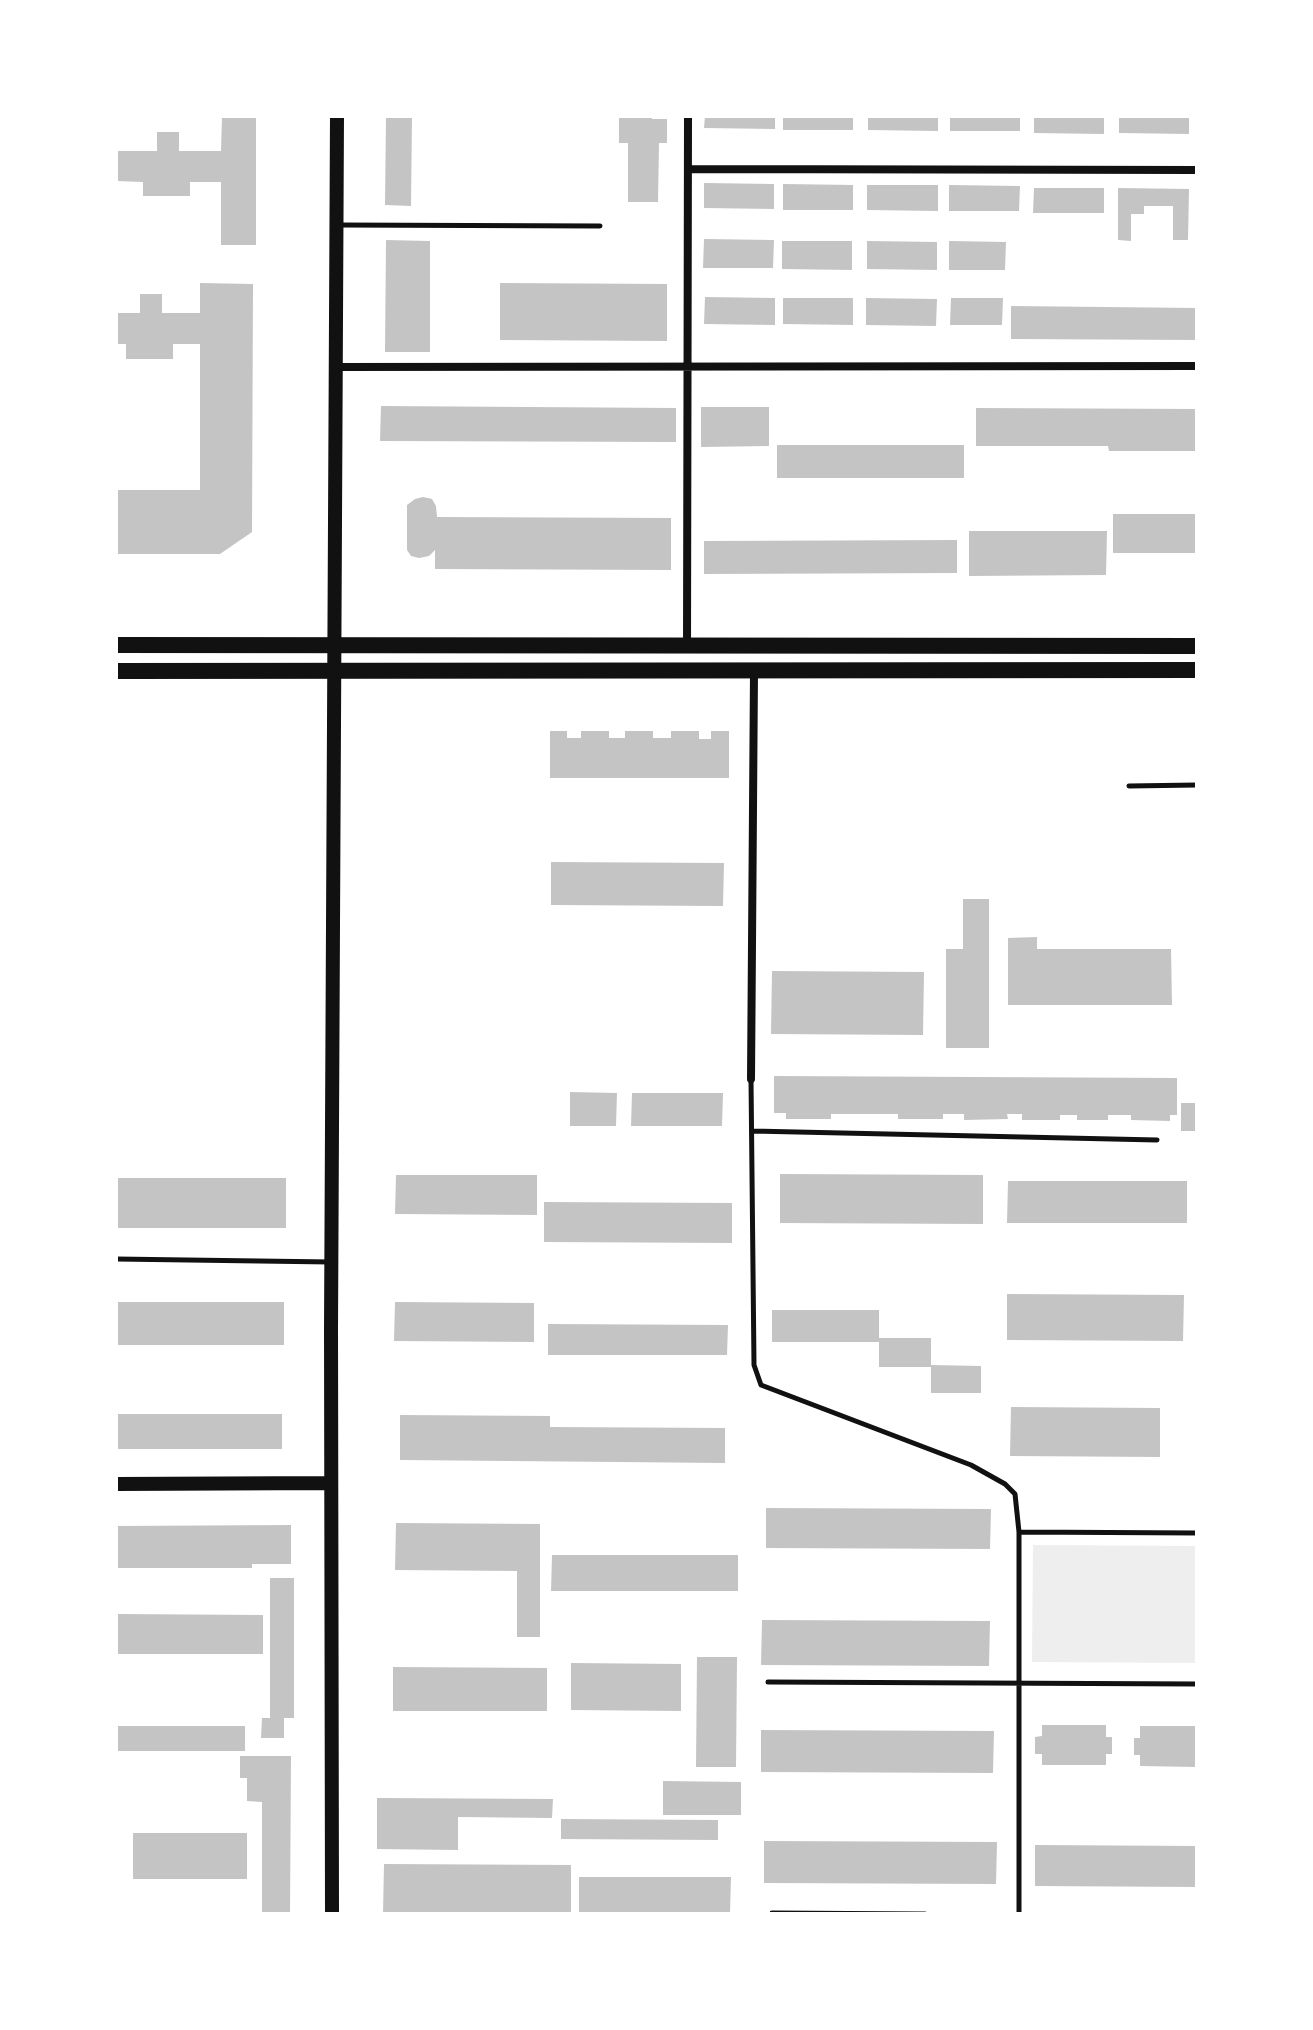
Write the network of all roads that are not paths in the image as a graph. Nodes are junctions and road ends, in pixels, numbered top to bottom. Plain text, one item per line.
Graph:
1 (337, 116) edge
2 (688, 116) edge
3 (688, 169) junction
4 (1197, 170) edge
5 (337, 225) junction
6 (600, 226) dead end
7 (1197, 366) edge
8 (336, 367) junction
9 (687, 367) junction
10 (116, 645) edge
11 (334, 645) junction
12 (687, 645) junction
13 (1197, 646) edge
14 (1197, 670) edge
15 (116, 671) edge
16 (334, 671) junction
17 (754, 672) junction
18 (1197, 785) edge
19 (1129, 786) dead end
20 (751, 1079) joint
21 (752, 1131) junction
22 (1157, 1140) dead end
23 (116, 1259) edge
24 (331, 1262) junction
25 (331, 1483) junction
26 (116, 1484) edge
27 (1019, 1532) junction
28 (1197, 1533) edge
29 (768, 1682) dead end
30 (1019, 1683) junction
31 (1197, 1684) edge
32 (772, 1913) edge
33 (332, 1914) edge
34 (925, 1914) edge
35 (1019, 1914) edge

1 - 5 street
2 - 3 street
3 - 4 street
3 - 9 street
5 - 6 lane
5 - 8 street
7 - 9 street
8 - 9 street
8 - 11 street
9 - 12 street
10 - 11 main road
11 - 12 main road
11 - 16 street
12 - 13 main road
14 - 17 main road
15 - 16 main road
16 - 17 main road
16 - 24 street
17 - 20 street
18 - 19 lane
20 - 21 lane
21 - 22 lane
21 - 27 lane
23 - 24 lane
24 - 25 street
25 - 26 street
25 - 33 street
27 - 28 lane
27 - 30 lane
29 - 30 lane
30 - 31 lane
30 - 35 lane
32 - 34 lane

